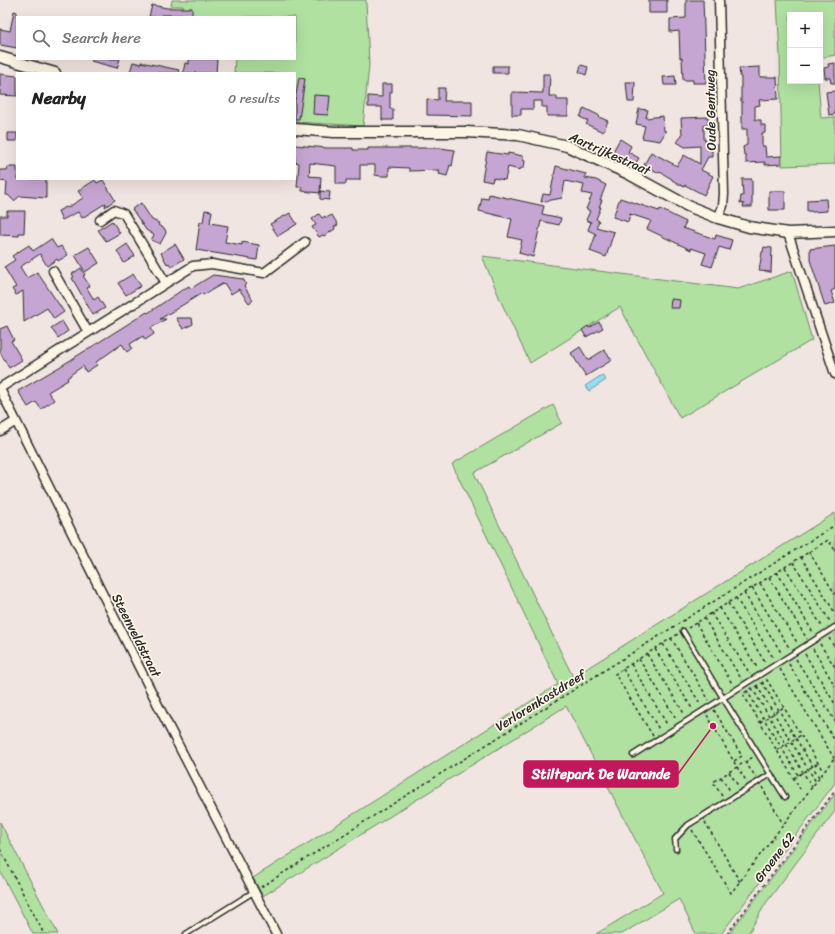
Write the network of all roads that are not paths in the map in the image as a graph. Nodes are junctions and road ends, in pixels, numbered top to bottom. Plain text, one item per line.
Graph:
1 (719, 0) edge
2 (0, 57) edge
3 (52, 72) edge
4 (296, 129) edge
5 (718, 218) junction
6 (100, 220) dead end
7 (835, 231) edge
8 (788, 233) junction
9 (305, 242) dead end
10 (53, 271) dead end
11 (166, 283) junction
12 (88, 332) junction
13 (835, 374) edge
14 (0, 388) edge
15 (16, 421) junction
16 (0, 431) edge
17 (834, 628) edge
18 (683, 631) road end
19 (723, 698) junction
20 (633, 755) dead end
21 (771, 774) junction
22 (785, 797) dead end
23 (676, 849) dead end
24 (255, 891) junction
25 (186, 934) edge
26 (276, 934) edge

1 - 5 street, Oude Gentweg
2 - 3 street
4 - 5 street, Aartrijkestraat
5 - 8 street, Aartrijkestraat
6 - 11 street
7 - 8 street, Aartrijkestraat
8 - 13 street
9 - 11 street
10 - 12 street
11 - 12 street
12 - 14 street
14 - 15 street, Steenveldstraat
15 - 16 street
15 - 24 street, Steenveldstraat
17 - 19 lane
18 - 19 lane
19 - 20 lane
19 - 21 lane
21 - 22 lane
21 - 23 lane
24 - 25 lane
24 - 26 street, Steenveldstraat

